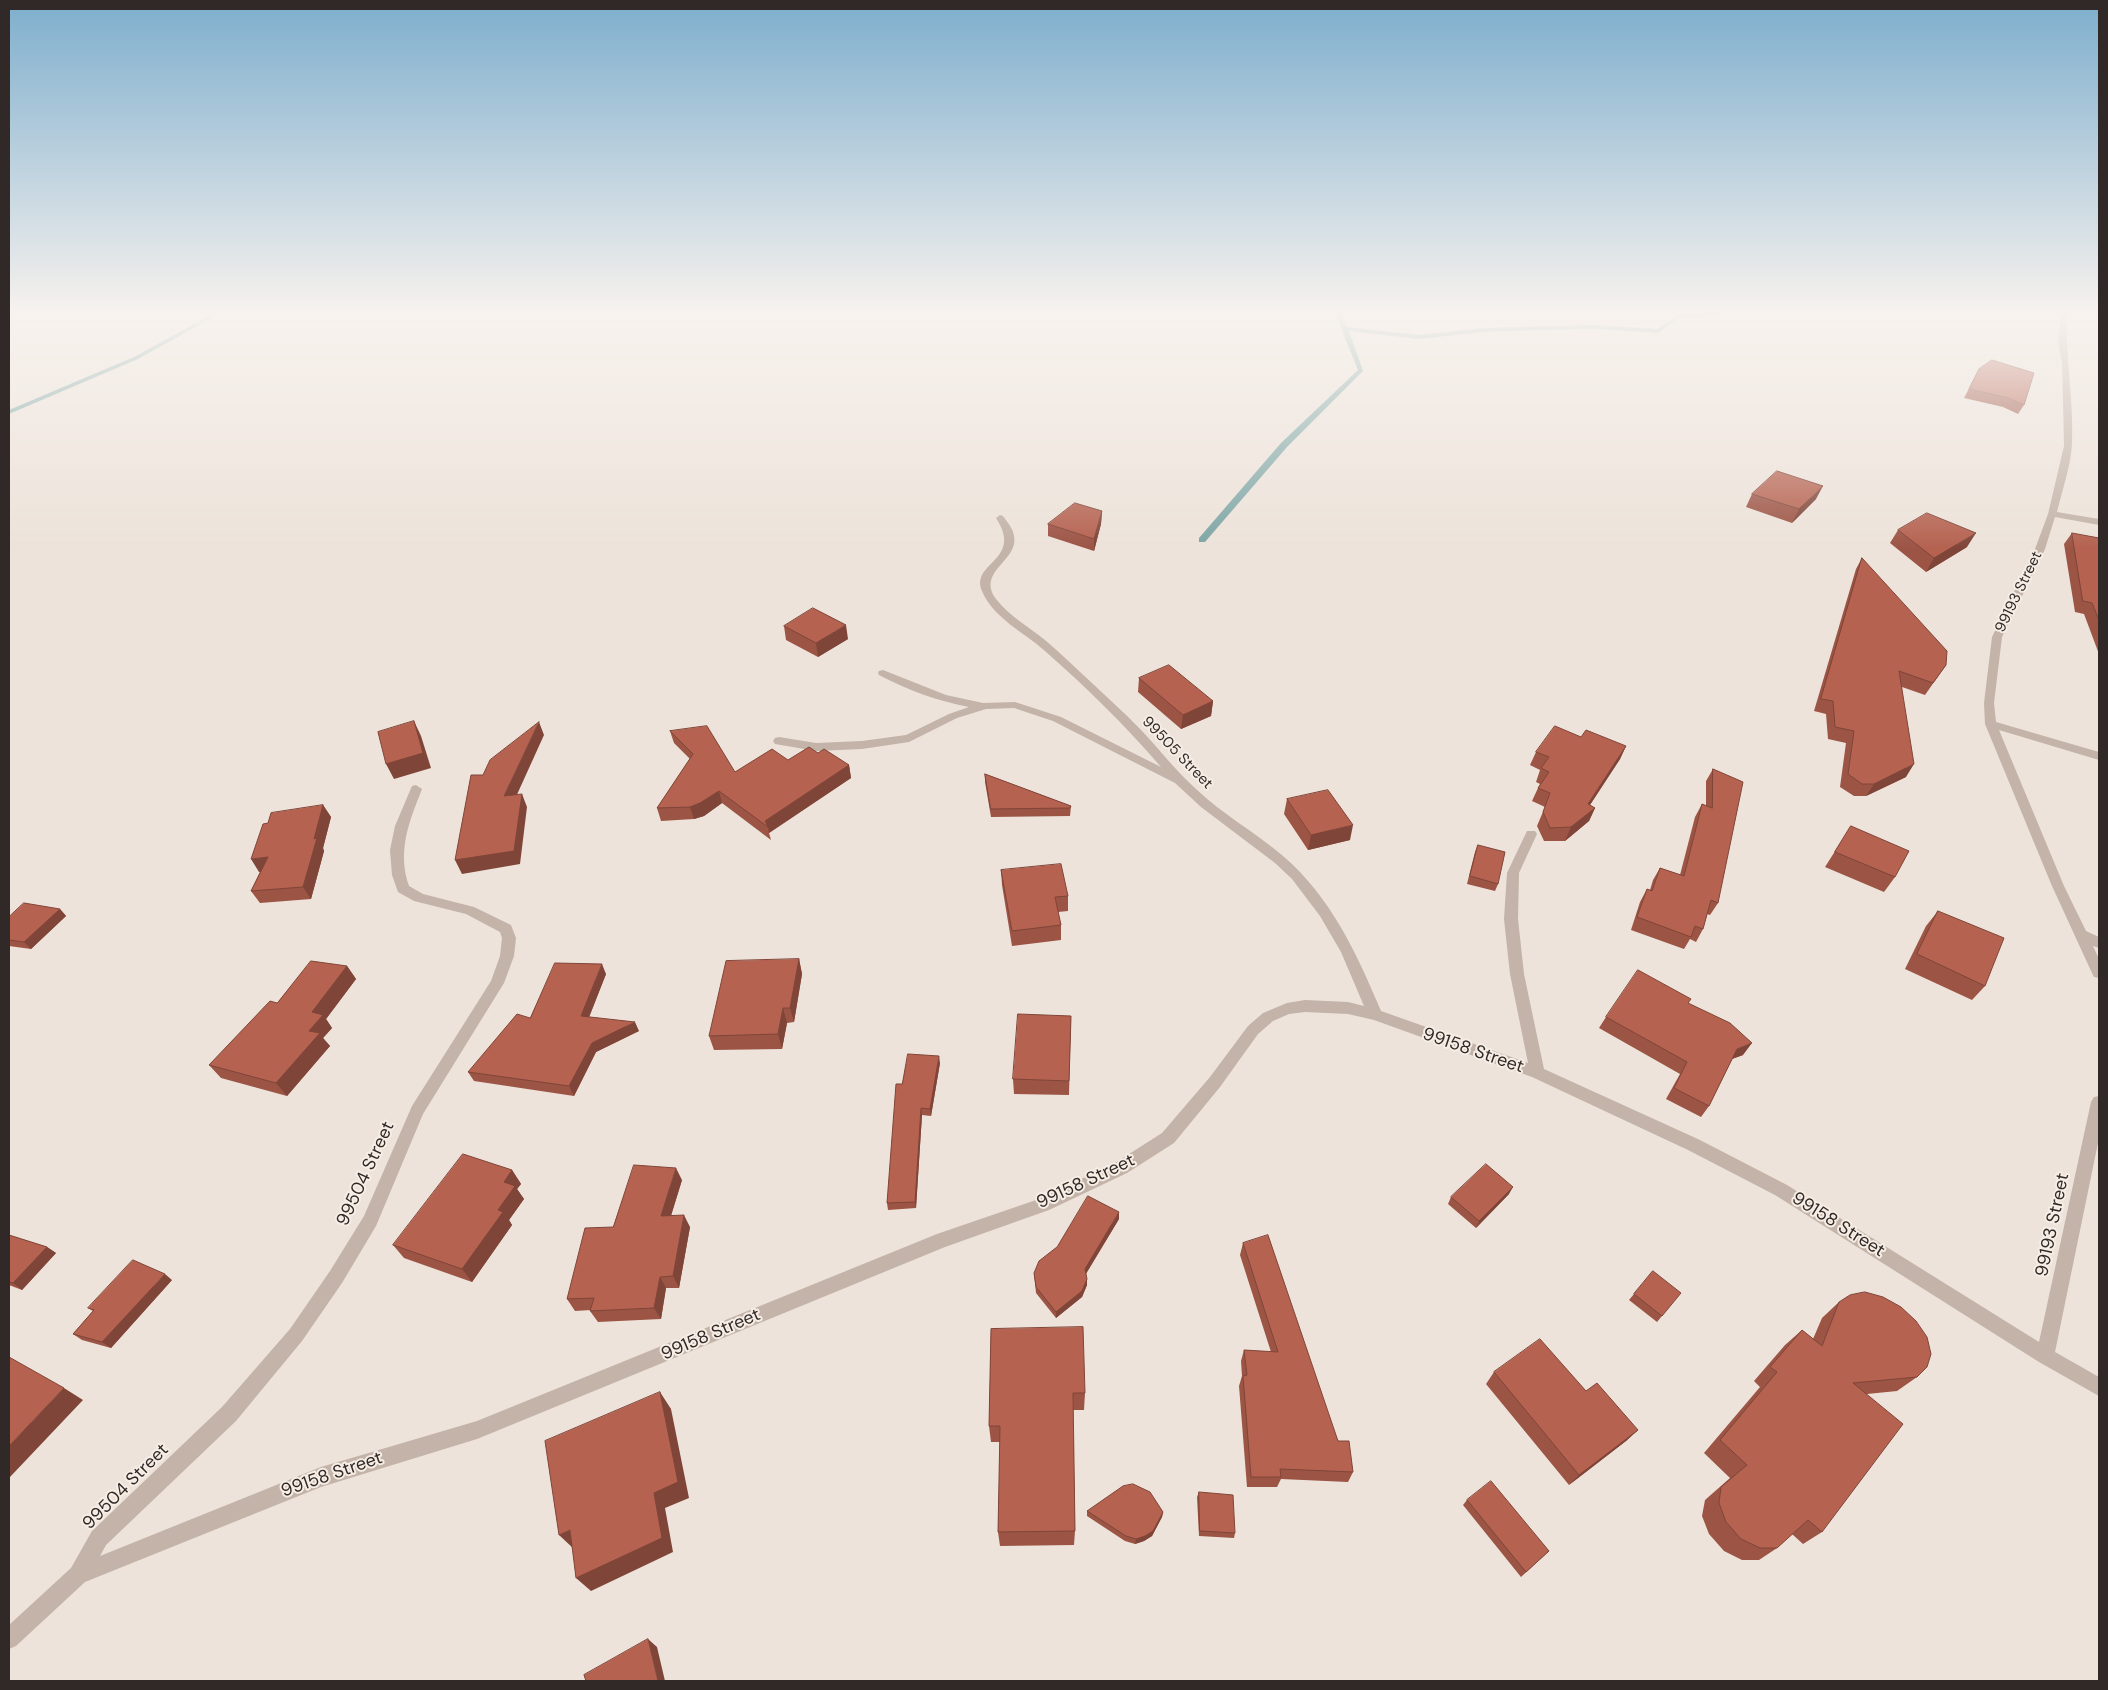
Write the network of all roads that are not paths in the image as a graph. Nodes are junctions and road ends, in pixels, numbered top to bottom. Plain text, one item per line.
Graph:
1 (2067, 392) edge
2 (2052, 514) junction
3 (1000, 518) dead end
4 (2099, 522) edge
5 (883, 672) dead end
6 (985, 706) junction
7 (1991, 724) junction
8 (779, 741) dead end
9 (2099, 756) edge
10 (1182, 783) junction
11 (416, 789) dead end
12 (1531, 834) dead end
13 (2080, 934) junction
14 (2099, 943) edge
15 (2099, 973) edge
16 (1376, 1015) junction
17 (1537, 1073) junction
18 (2099, 1102) edge
19 (2045, 1356) junction
20 (2099, 1387) edge
21 (78, 1575) junction
22 (9, 1639) edge

1 - 2 street, 99193 Street
2 - 4 street
2 - 7 street, 99193 Street
3 - 10 street, 99505 Street
5 - 6 street
6 - 8 street
6 - 10 street
7 - 9 street
7 - 13 street, 99193 Street
10 - 16 street, 99505 Street
11 - 21 street, 99504 Street
12 - 17 street
13 - 14 street
13 - 15 street, 99193 Street
16 - 17 street, 99158 Street
16 - 21 street, 99158 Street
17 - 19 street, 99158 Street
18 - 19 street, 99193 Street
19 - 20 street, 99158 Street
21 - 22 street, 99158 Street

